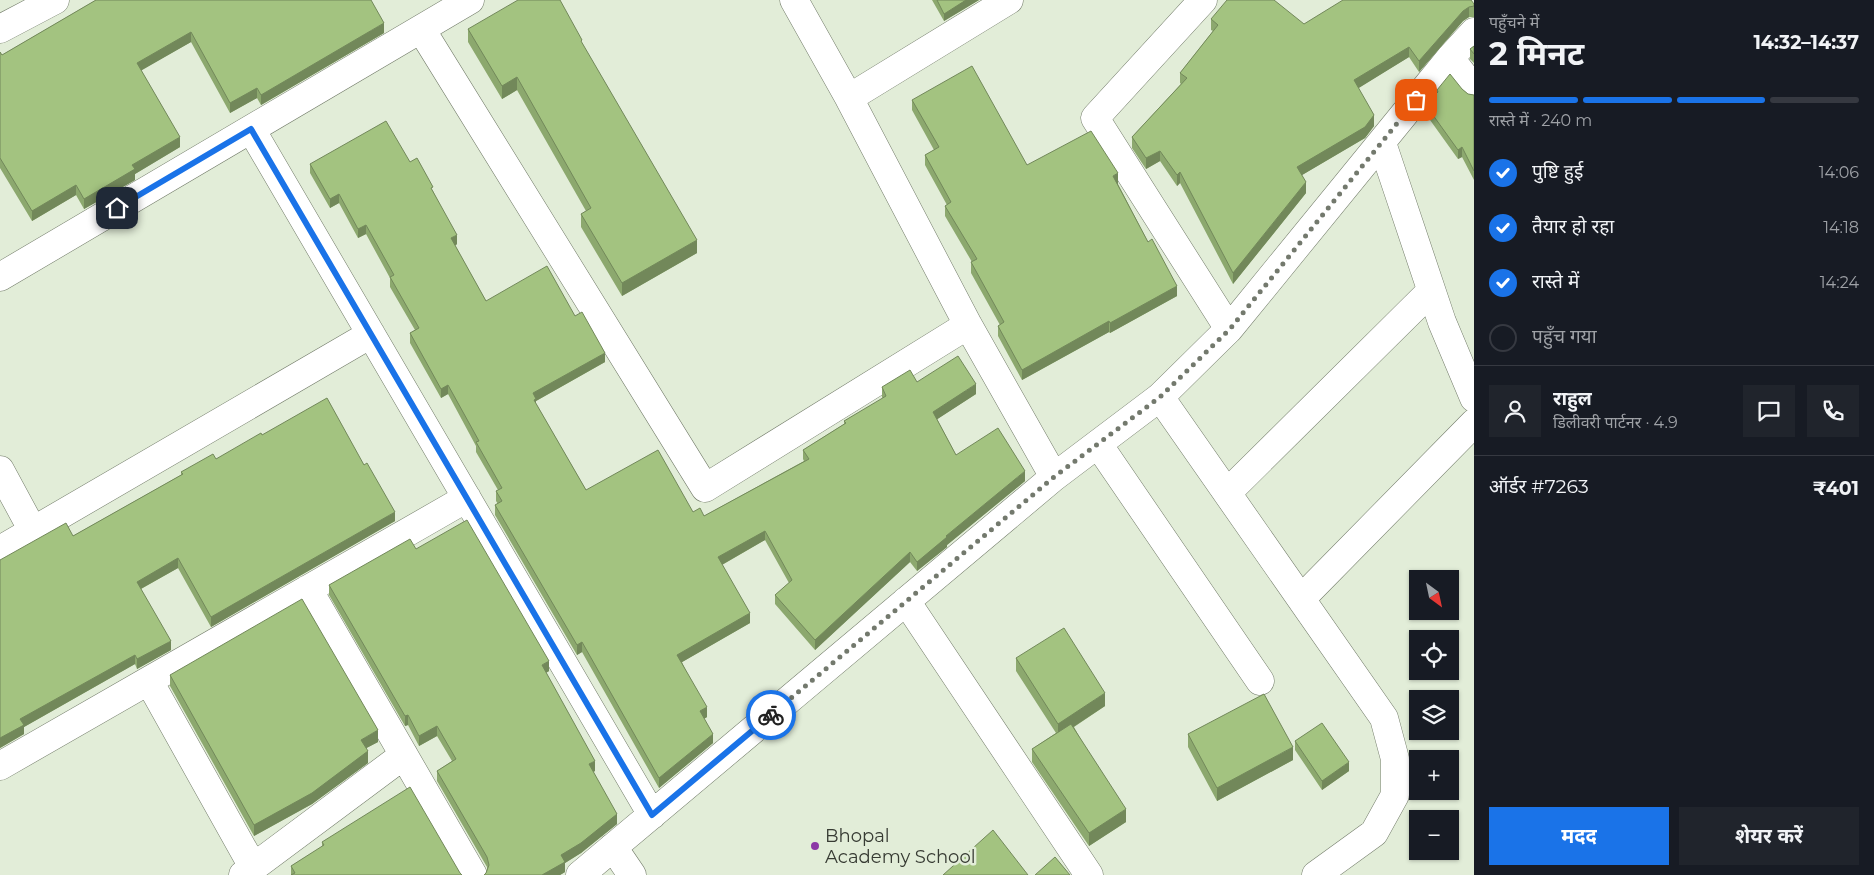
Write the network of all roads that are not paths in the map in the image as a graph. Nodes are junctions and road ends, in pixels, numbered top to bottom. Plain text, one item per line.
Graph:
1 (55, 0) edge
2 (470, 0) edge
3 (794, 0) edge
4 (1009, 0) edge
5 (1203, 0) edge
6 (0, 29) edge
7 (421, 29) junction
8 (1474, 32) edge
9 (1450, 58) junction
10 (1474, 89) edge
11 (850, 98) junction
12 (251, 129) junction
13 (1382, 143) junction
14 (0, 277) edge
15 (1431, 291) junction
16 (968, 325) junction
17 (1230, 329) junction
18 (371, 334) junction
19 (1160, 397) junction
20 (1474, 398) edge
21 (1474, 423) edge
22 (1098, 444) junction
23 (0, 470) edge
24 (1054, 477) junction
25 (1227, 493) junction
26 (467, 498) junction
27 (33, 531) junction
28 (0, 550) edge
29 (308, 589) junction
30 (1301, 600) junction
31 (906, 601) junction
32 (149, 681) junction
33 (1260, 681) dead end
34 (404, 755) junction
35 (0, 766) edge
36 (652, 815) junction
37 (614, 847) junction
38 (248, 871) edge
39 (473, 875) edge
40 (580, 875) edge
41 (632, 875) edge
42 (1089, 875) edge
43 (1316, 875) edge

1 - 6 street
2 - 7 street
3 - 11 street
4 - 11 street
5 - 17 street
7 - 12 street
7 - 16 street
8 - 9 street
9 - 10 street
9 - 13 street
11 - 16 street
12 - 14 street
12 - 18 street
13 - 15 street
13 - 17 street
15 - 20 street
15 - 25 street
16 - 24 street
17 - 19 street
18 - 26 street
18 - 27 street
19 - 22 street
19 - 25 street
21 - 30 street
22 - 24 street
22 - 33 street
23 - 27 street
24 - 31 street
25 - 30 street
26 - 29 street
26 - 36 street
27 - 28 street
29 - 32 street
29 - 34 street
30 - 43 street
31 - 36 street
31 - 42 street
32 - 35 street
32 - 38 street
34 - 38 street
34 - 39 street
36 - 37 street
37 - 40 street
37 - 41 street

